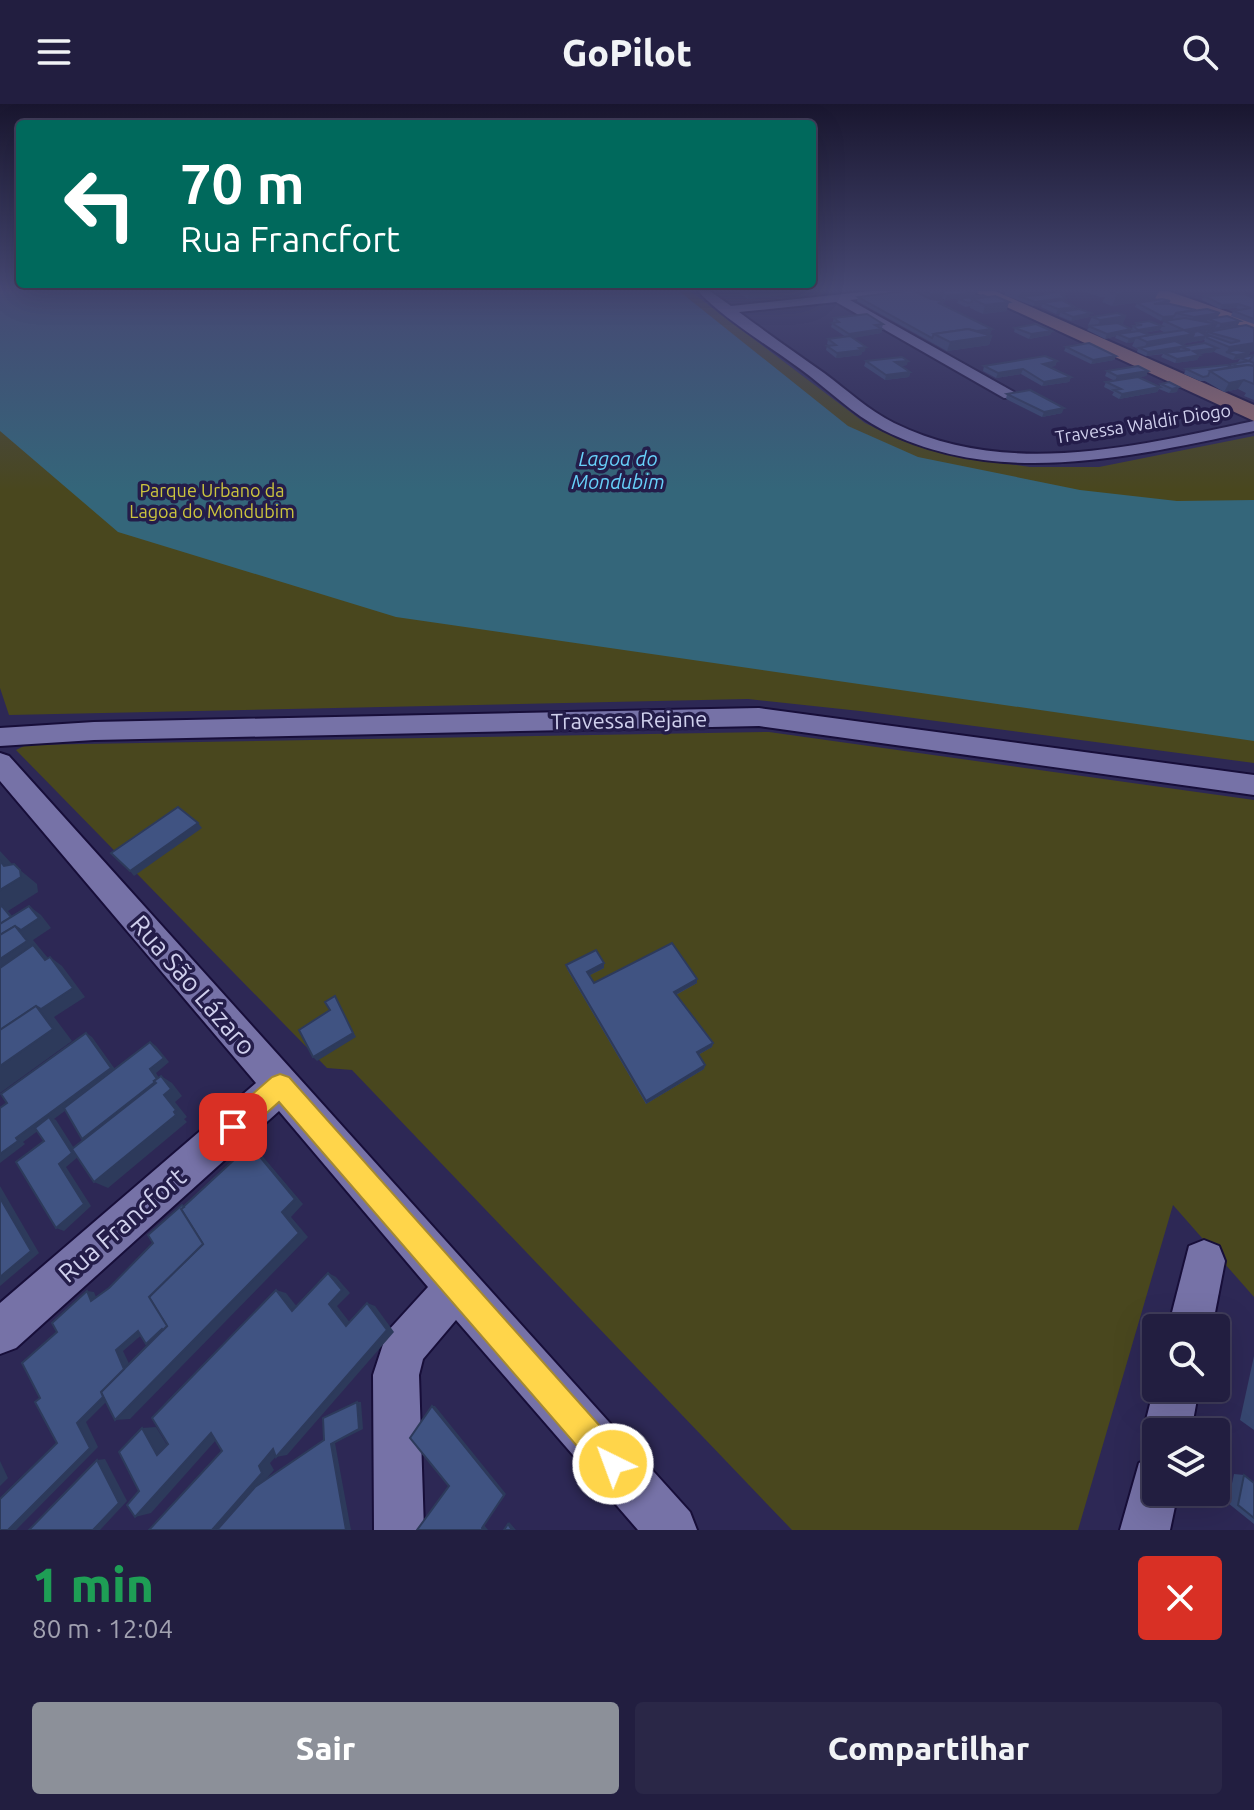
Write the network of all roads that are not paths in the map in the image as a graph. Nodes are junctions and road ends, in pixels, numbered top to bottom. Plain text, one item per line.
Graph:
1 (794, 358) edge
2 (943, 358) edge
3 (1129, 358) edge
4 (1009, 395) edge
5 (1254, 414) edge
6 (1254, 426) edge
7 (0, 737) edge
8 (0, 763) edge
9 (1254, 785) edge
10 (280, 1086) junction
11 (1204, 1261) dead end
12 (456, 1287) junction
13 (1193, 1314) edge
14 (0, 1332) edge
15 (1150, 1506) edge
16 (399, 1530) edge
17 (672, 1530) edge
18 (1145, 1530) edge

1 - 6 street, Travessa Waldir Diogo
2 - 4 street
3 - 5 main road
7 - 9 street, Travessa Rejane
8 - 10 street, Rua São Lázaro
10 - 12 street, Rua São Lázaro
10 - 14 street, Rua Francfort
11 - 13 street
12 - 16 street
12 - 17 street, Rua São Lázaro
15 - 18 street

